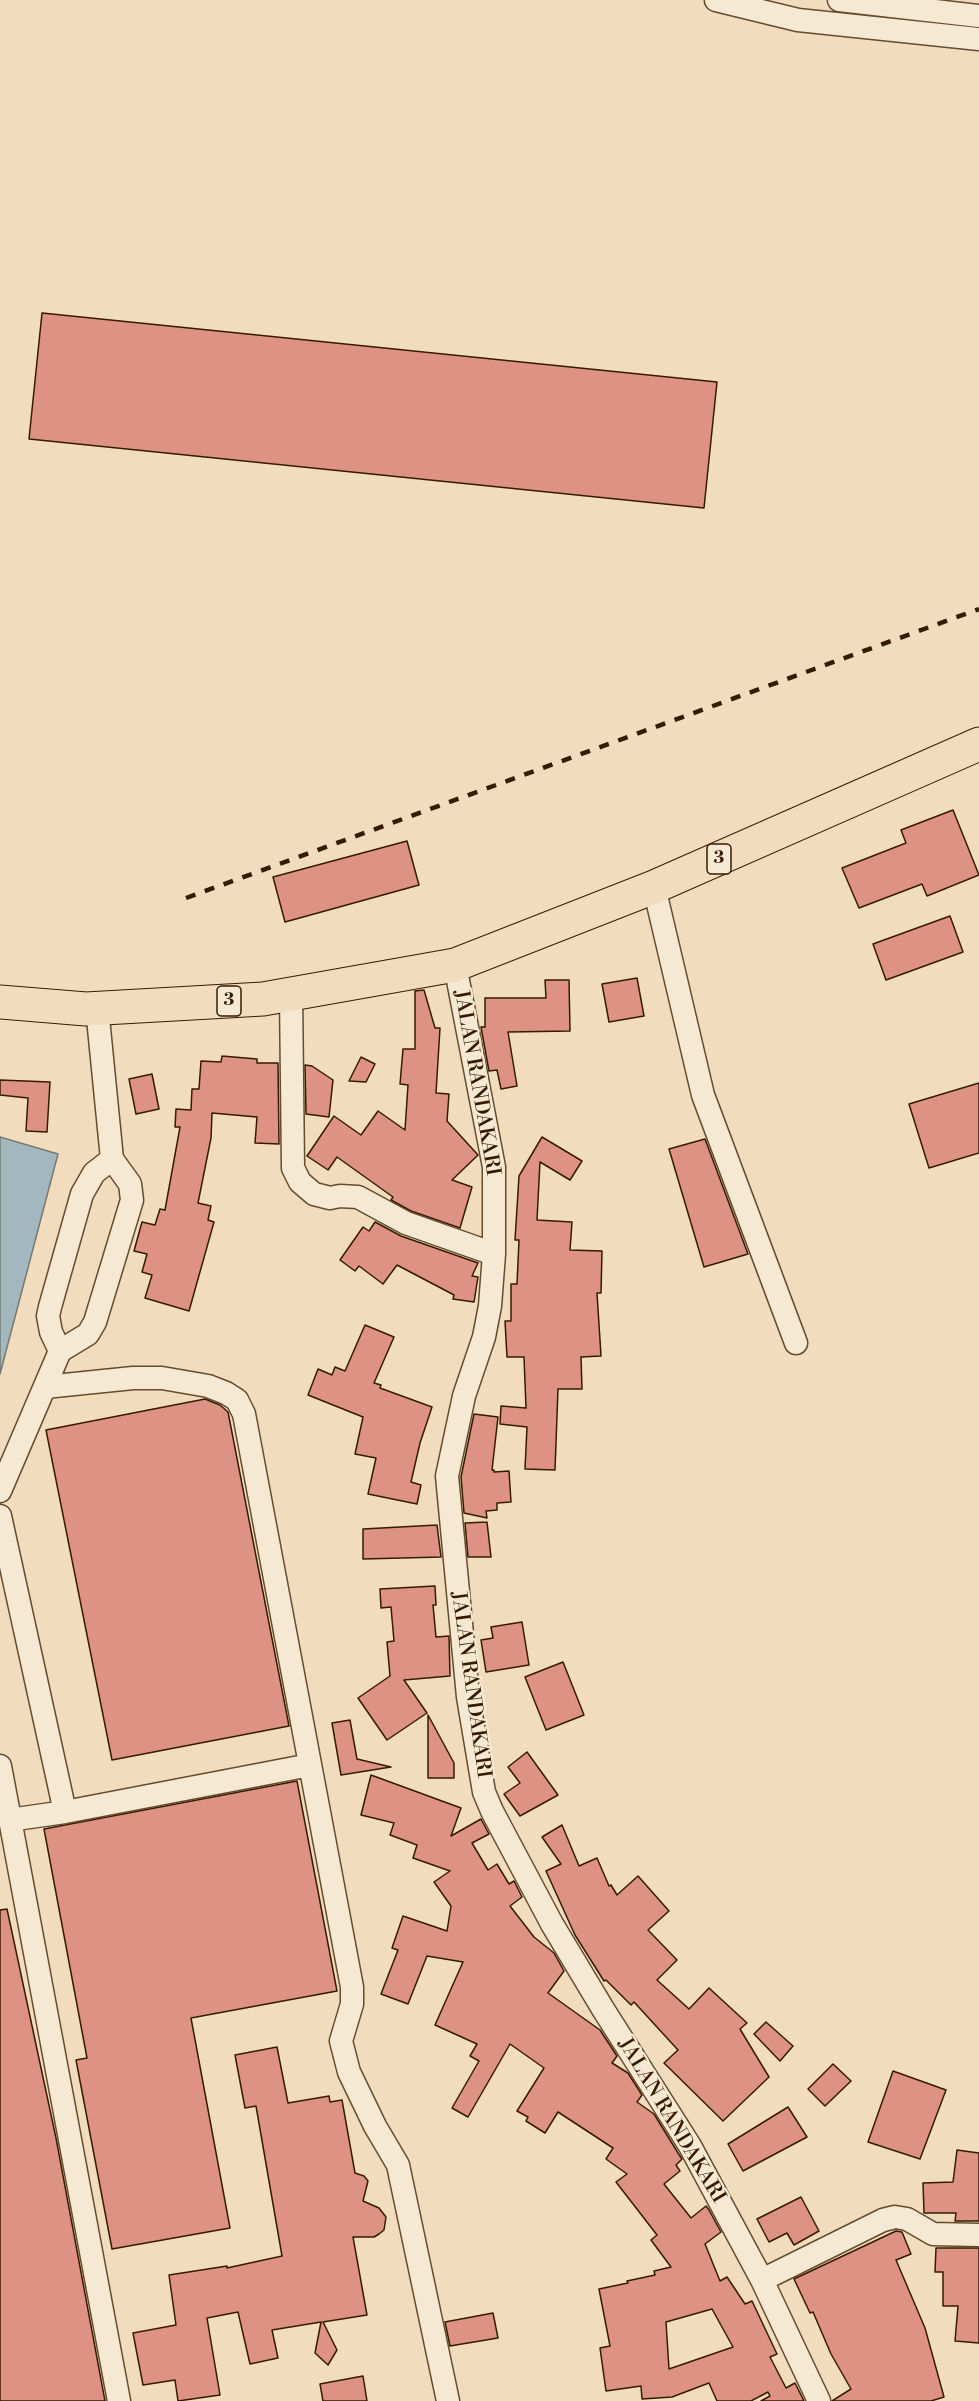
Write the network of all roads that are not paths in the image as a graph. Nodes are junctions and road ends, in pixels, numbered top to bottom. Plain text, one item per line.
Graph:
1 (716, 0) edge
2 (839, 0) edge
3 (979, 16) edge
4 (979, 39) edge
5 (979, 744) edge
6 (654, 887) junction
7 (455, 965) junction
8 (291, 994) junction
9 (0, 1002) edge
10 (97, 1008) junction
11 (112, 1159) junction
12 (494, 1254) junction
13 (796, 1343) dead end
14 (60, 1351) junction
15 (45, 1387) junction
16 (0, 1491) edge
17 (0, 1516) edge
18 (310, 1765) junction
19 (0, 1766) edge
20 (65, 1812) junction
21 (9, 1820) junction
22 (979, 2235) edge
23 (762, 2280) junction
24 (119, 2401) edge
25 (448, 2401) edge
26 (819, 2401) edge

1 - 4 street
2 - 3 street
5 - 6 highway, 3
6 - 7 highway, 3
6 - 13 street
7 - 8 highway, 3
7 - 12 street, JALAN RANDAKARI
8 - 10 highway, 3
8 - 12 street
9 - 10 highway, 3
10 - 11 street
11 - 14 street
11 - 14 street
12 - 23 street, JALAN RANDAKARI
14 - 15 street
15 - 16 street
15 - 18 street
17 - 20 street
18 - 20 street
18 - 25 street
19 - 21 street
20 - 21 street
21 - 24 street
22 - 23 street
23 - 26 street, JALAN RANDAKARI

